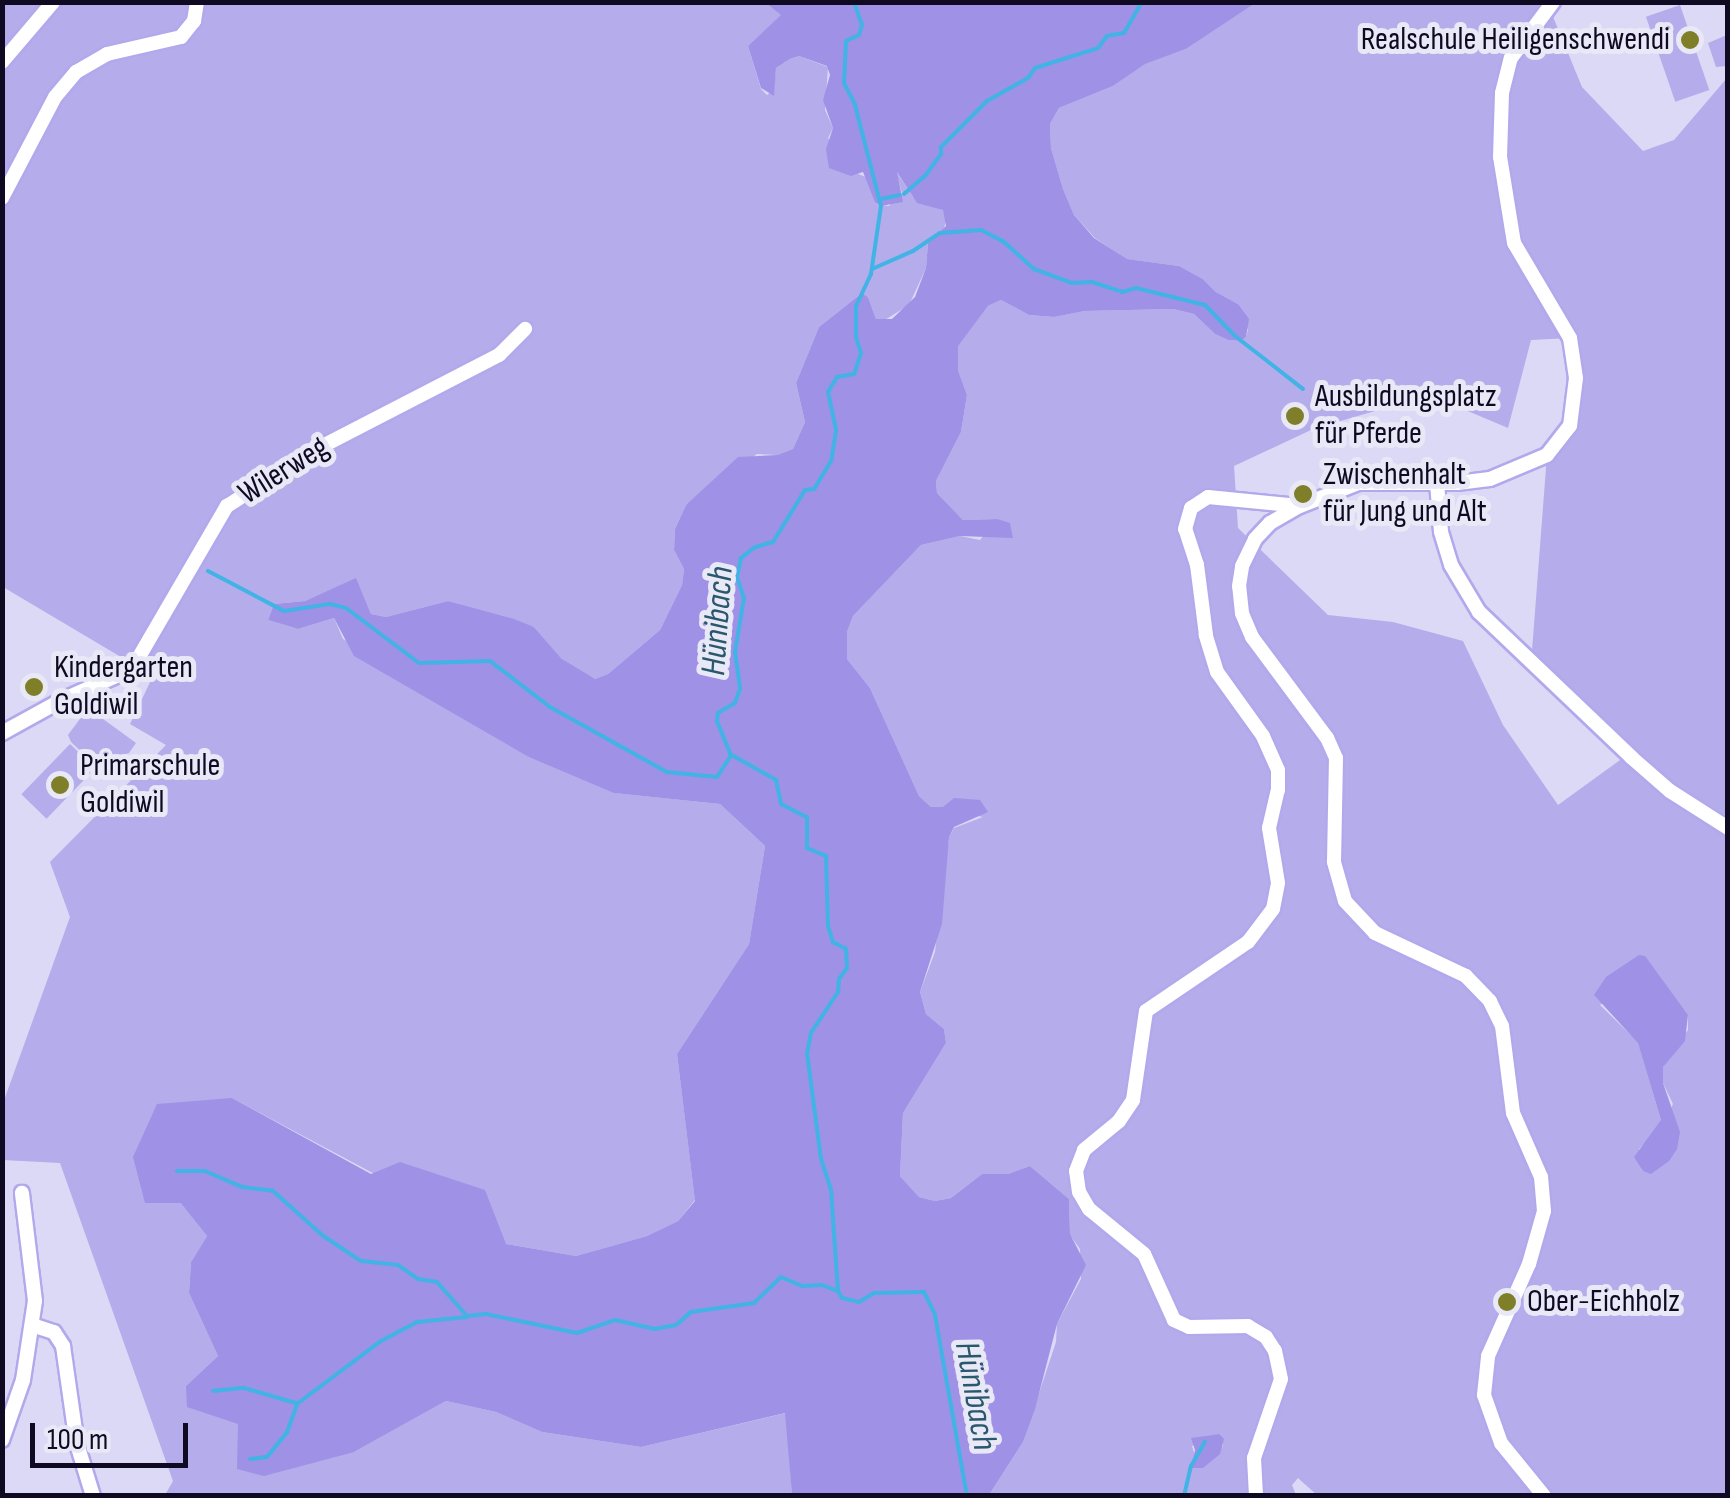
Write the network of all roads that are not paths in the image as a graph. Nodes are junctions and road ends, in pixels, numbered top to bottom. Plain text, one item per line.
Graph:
1 (53, 2) edge
2 (197, 2) edge
3 (1553, 2) edge
4 (2, 62) edge
5 (2, 198) edge
6 (525, 329) dead end
7 (1437, 483) junction
8 (1300, 506) junction
9 (2, 732) edge
10 (1728, 828) edge
11 (22, 1193) dead end
12 (32, 1325) junction
13 (2, 1440) edge
14 (93, 1496) edge
15 (1256, 1496) edge
16 (1544, 1496) edge

1 - 4 street
2 - 5 street
3 - 7 street
6 - 9 street, Wilerweg
7 - 8 street
7 - 10 street
8 - 15 street
8 - 16 street
11 - 12 street
12 - 13 street
12 - 14 street

